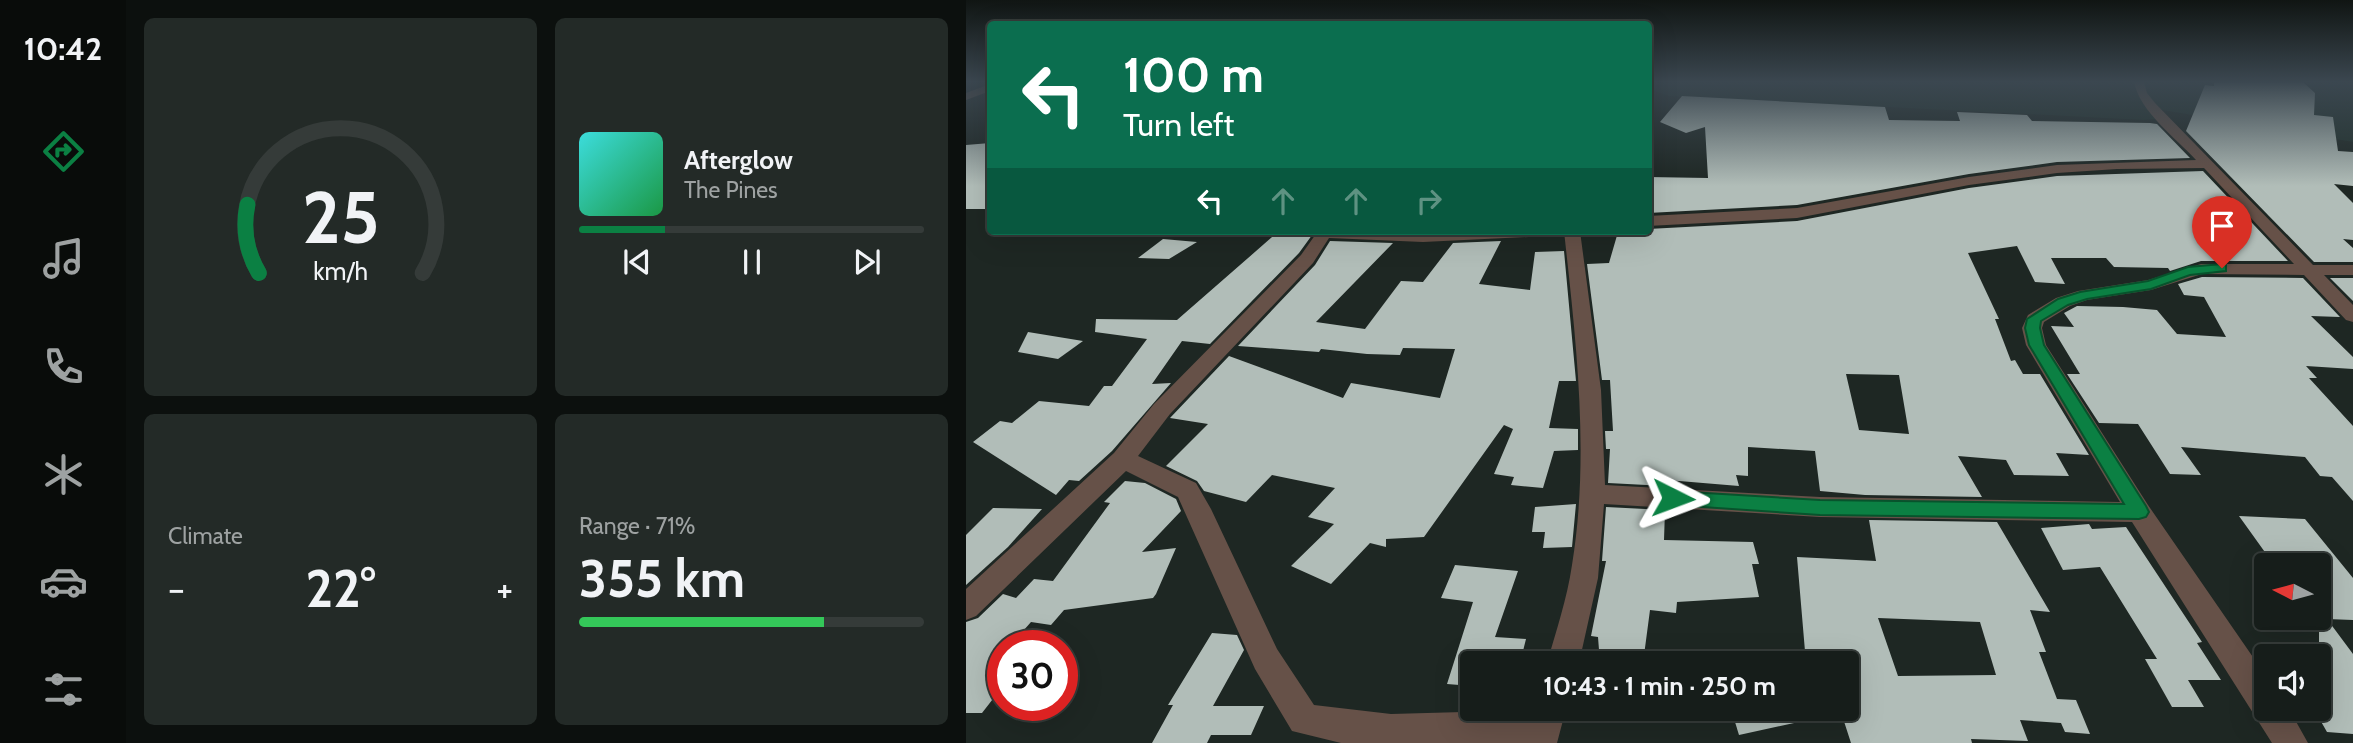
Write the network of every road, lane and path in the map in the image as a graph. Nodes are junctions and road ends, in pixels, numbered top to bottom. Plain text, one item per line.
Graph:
1 (2162, 117) edge
2 (2206, 164) junction
3 (1652, 220) edge
4 (1323, 235) edge
5 (1384, 235) edge
6 (1465, 235) edge
7 (1572, 235) edge
8 (2312, 270) junction
9 (2353, 270) edge
10 (2353, 316) edge
11 (1123, 458) junction
12 (1592, 494) junction
13 (2139, 512) junction
14 (966, 607) edge
15 (1566, 651) edge
16 (2254, 686) edge
17 (2277, 721) edge
18 (1545, 726) edge
19 (2291, 743) edge

1 - 2 street
2 - 3 street
2 - 8 street
4 - 11 street
5 - 6 street
7 - 12 street
8 - 9 street
8 - 10 street
8 - 13 street
11 - 14 street
11 - 18 street
12 - 13 street
12 - 15 street
13 - 16 street
17 - 19 street

